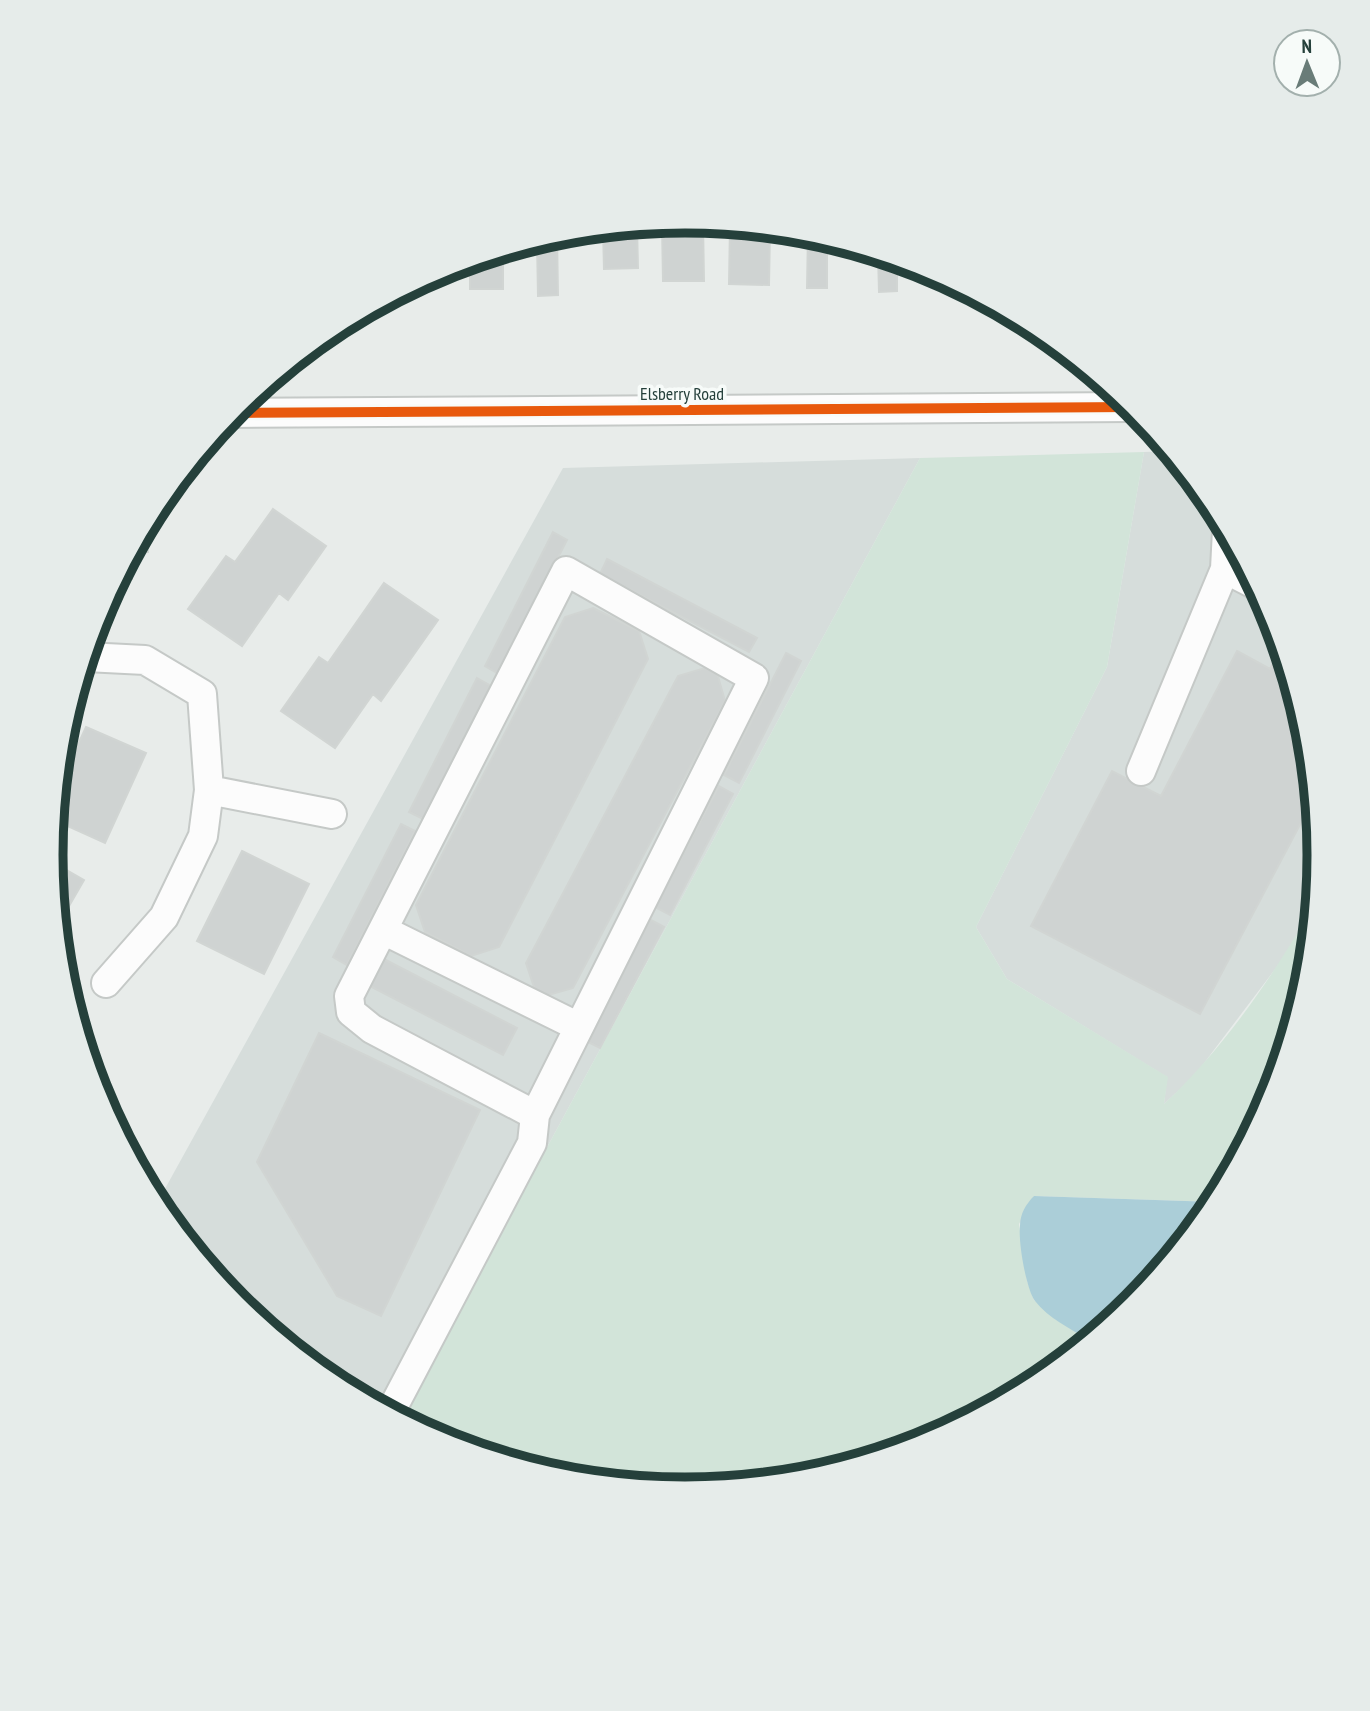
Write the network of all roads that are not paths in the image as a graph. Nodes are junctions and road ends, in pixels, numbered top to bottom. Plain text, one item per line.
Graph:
1 (1115, 407) edge
2 (248, 413) edge
3 (1226, 547) edge
4 (1224, 569) junction
5 (1242, 578) edge
6 (96, 657) edge
7 (1141, 771) dead end
8 (209, 790) junction
9 (332, 814) dead end
10 (383, 930) junction
11 (106, 984) dead end
12 (579, 1027) junction
13 (535, 1115) junction
14 (394, 1405) edge

1 - 2 street, Elsberry Road
3 - 4 street
4 - 5 street
4 - 7 street
6 - 8 street
8 - 9 street
8 - 11 street
10 - 12 street
10 - 12 street
10 - 13 street
12 - 13 street
13 - 14 street

